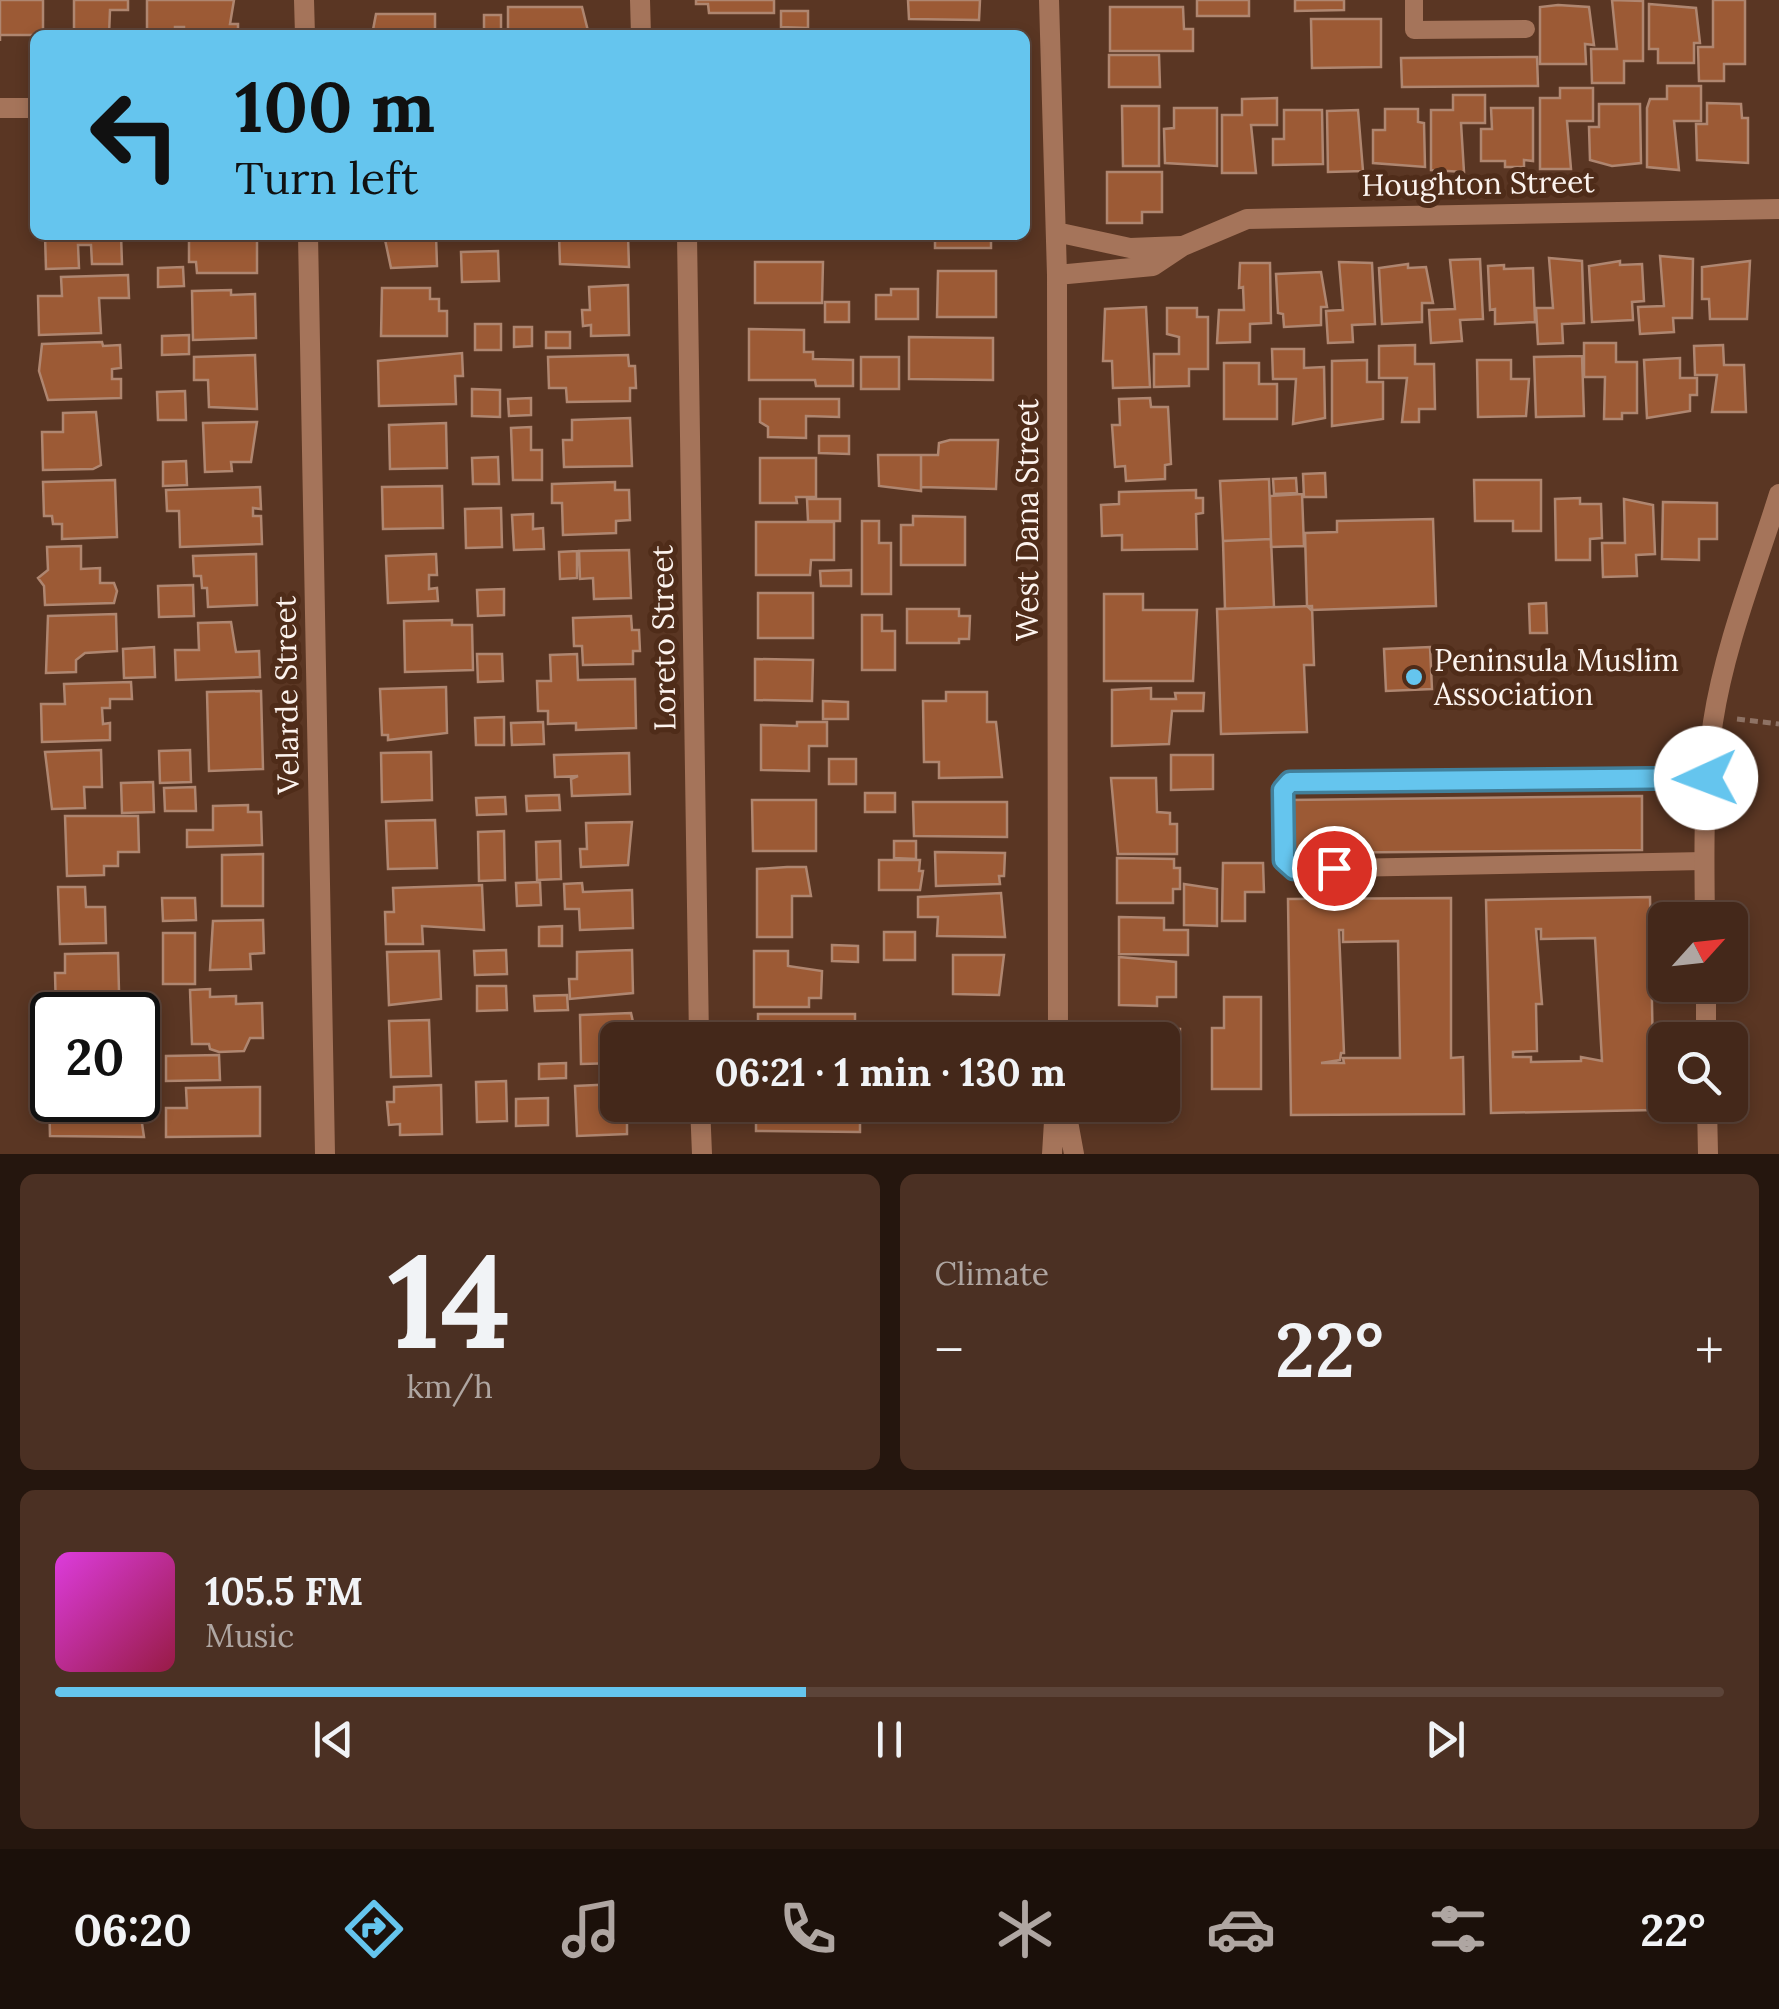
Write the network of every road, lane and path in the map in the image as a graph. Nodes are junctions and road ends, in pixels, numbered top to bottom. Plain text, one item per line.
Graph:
1 (304, 0) edge
2 (640, 0) edge
3 (1049, 0) edge
4 (1414, 0) edge
5 (1526, 29) dead end
6 (305, 30) edge
7 (641, 30) edge
8 (0, 108) edge
9 (30, 108) edge
10 (1779, 209) edge
11 (1056, 232) junction
12 (308, 240) edge
13 (687, 240) edge
14 (1182, 246) junction
15 (1057, 274) junction
16 (1779, 494) edge
17 (1715, 714) junction
18 (1779, 724) edge
19 (1706, 778) junction
20 (1704, 862) junction
21 (1705, 902) edge
22 (698, 1022) edge
23 (1058, 1022) edge
24 (701, 1122) edge
25 (1053, 1122) edge
26 (1068, 1122) edge
27 (1707, 1122) edge
28 (325, 1154) edge
29 (702, 1154) edge
30 (1052, 1154) edge
31 (1074, 1154) edge
32 (1708, 1154) edge

1 - 6 street
2 - 7 street
3 - 11 street, West Dana Street
4 - 5 lane
8 - 9 street
10 - 14 street, Houghton Street
11 - 14 street, Houghton Street
11 - 15 street, West Dana Street
12 - 28 street, Velarde Street
13 - 22 street, Loreto Street
14 - 15 street, Houghton Street
15 - 23 street, West Dana Street
16 - 17 street
17 - 18 path
17 - 19 street
19 - 20 street
19 - 20 lane
20 - 21 street
24 - 29 street
25 - 30 street
26 - 31 street
27 - 32 street

